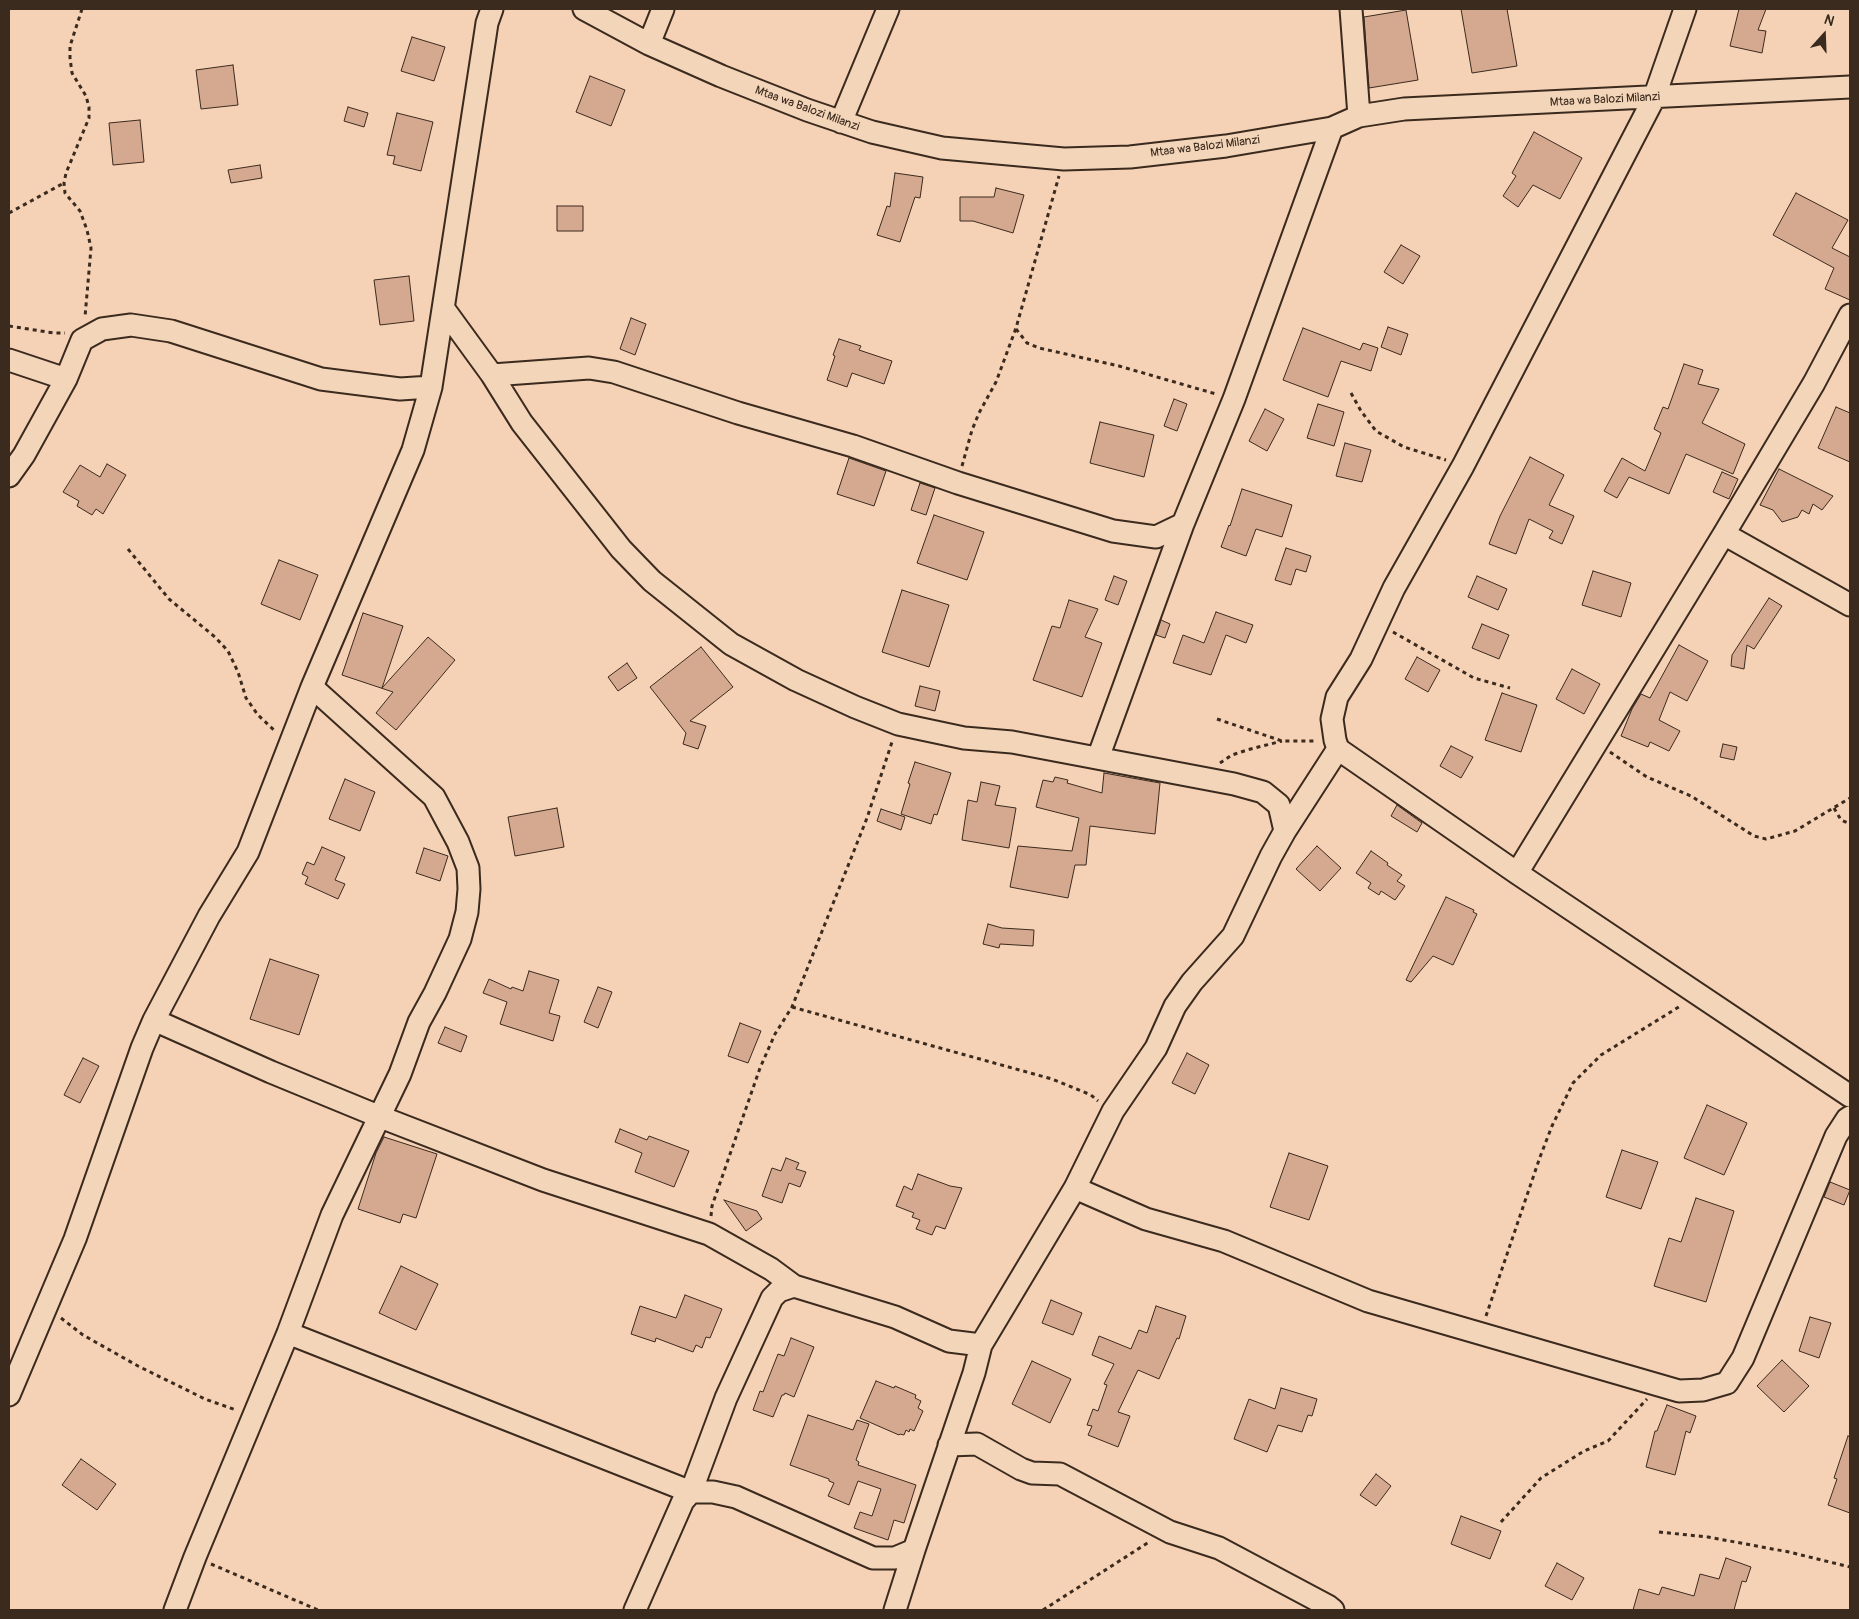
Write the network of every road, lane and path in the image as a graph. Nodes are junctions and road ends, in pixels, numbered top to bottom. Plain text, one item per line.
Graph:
1 (82, 9) edge
2 (492, 9) edge
3 (584, 9) edge
4 (664, 9) edge
5 (888, 9) edge
6 (1351, 9) edge
7 (1685, 9) edge
8 (649, 44) junction
9 (1850, 87) edge
10 (1654, 98) junction
11 (1359, 116) junction
12 (842, 122) junction
13 (1332, 128) junction
14 (1064, 159) junction
15 (64, 183) junction
16 (9, 213) edge
17 (444, 309) junction
18 (1850, 315) edge
19 (9, 326) edge
20 (1016, 328) junction
21 (83, 337) junction
22 (9, 360) edge
23 (492, 375) junction
24 (66, 379) junction
25 (431, 387) junction
26 (1351, 393) dead end
27 (1234, 399) junction
28 (1463, 466) junction
29 (9, 476) edge
30 (958, 483) junction
31 (1183, 524) junction
32 (1724, 534) junction
33 (128, 549) dead end
34 (1850, 605) edge
35 (1376, 625) junction
36 (312, 687) junction
37 (1510, 688) dead end
38 (1217, 719) dead end
39 (898, 724) junction
40 (1282, 741) junction
41 (290, 744) junction
42 (1336, 744) junction
43 (1596, 745) junction
44 (1098, 758) junction
45 (1198, 777) junction
46 (1850, 798) edge
47 (1834, 808) junction
48 (1850, 824) edge
49 (1285, 831) junction
50 (1517, 874) junction
51 (1700, 995) junction
52 (792, 1007) junction
53 (154, 1020) junction
54 (1850, 1096) edge
55 (1113, 1111) junction
56 (378, 1116) junction
57 (1850, 1117) edge
58 (1075, 1188) junction
59 (709, 1234) junction
60 (794, 1286) junction
61 (46, 1307) junction
62 (288, 1333) junction
63 (1480, 1333) junction
64 (981, 1345) junction
65 (1662, 1385) junction
66 (9, 1396) edge
67 (961, 1410) junction
68 (254, 1414) junction
69 (977, 1444) junction
70 (949, 1445) junction
71 (691, 1492) junction
72 (1501, 1522) dead end
73 (1170, 1532) junction
74 (1659, 1532) dead end
75 (914, 1550) junction
76 (195, 1557) junction
77 (1850, 1567) edge
78 (174, 1610) edge
79 (318, 1610) edge
80 (635, 1610) edge
81 (895, 1610) edge
82 (1043, 1610) edge
83 (1333, 1610) edge

1 - 15 path
2 - 17 street
3 - 8 street, Mtaa wa Balozi Milanzi
4 - 8 street
5 - 12 street
6 - 11 street
7 - 10 street
8 - 12 street, Mtaa wa Balozi Milanzi
9 - 10 street, Mtaa wa Balozi Milanzi
10 - 11 street, Mtaa wa Balozi Milanzi
10 - 28 street
11 - 13 street, Mtaa wa Balozi Milanzi
12 - 14 street, Mtaa wa Balozi Milanzi
13 - 14 street, Mtaa wa Balozi Milanzi
13 - 27 street
14 - 20 path
15 - 16 path
15 - 21 path
17 - 23 street
17 - 25 street
18 - 32 street
19 - 21 path
20 - 27 path
20 - 30 path
21 - 24 street
21 - 25 street
22 - 24 street
23 - 30 street
23 - 39 street
24 - 29 street
25 - 36 street
26 - 28 path
27 - 31 street
28 - 35 street
30 - 31 street
31 - 44 street
32 - 34 street
32 - 43 street
33 - 41 path
35 - 37 path
35 - 42 street
36 - 41 street
36 - 56 street
38 - 40 path
39 - 44 street
39 - 52 path
40 - 42 path
40 - 45 path
41 - 53 street
42 - 49 street
42 - 50 street
43 - 47 path
43 - 50 street
44 - 45 street
45 - 49 street
46 - 47 path
47 - 48 path
49 - 55 street
50 - 51 street
51 - 54 street
51 - 63 path
52 - 55 path
52 - 59 path
53 - 56 street
53 - 61 street
55 - 58 street
56 - 59 street
56 - 62 street
57 - 65 street
58 - 63 street
58 - 64 street
59 - 60 street
60 - 64 street
60 - 71 street
61 - 66 street
61 - 68 path
62 - 68 street
62 - 71 street
63 - 65 street
64 - 67 street
65 - 72 path
67 - 69 street
67 - 70 street
68 - 76 street
69 - 70 street
69 - 73 street
70 - 75 street
71 - 75 street
71 - 80 street
73 - 82 path
73 - 83 street
74 - 77 path
75 - 81 street
76 - 78 street
76 - 79 path

